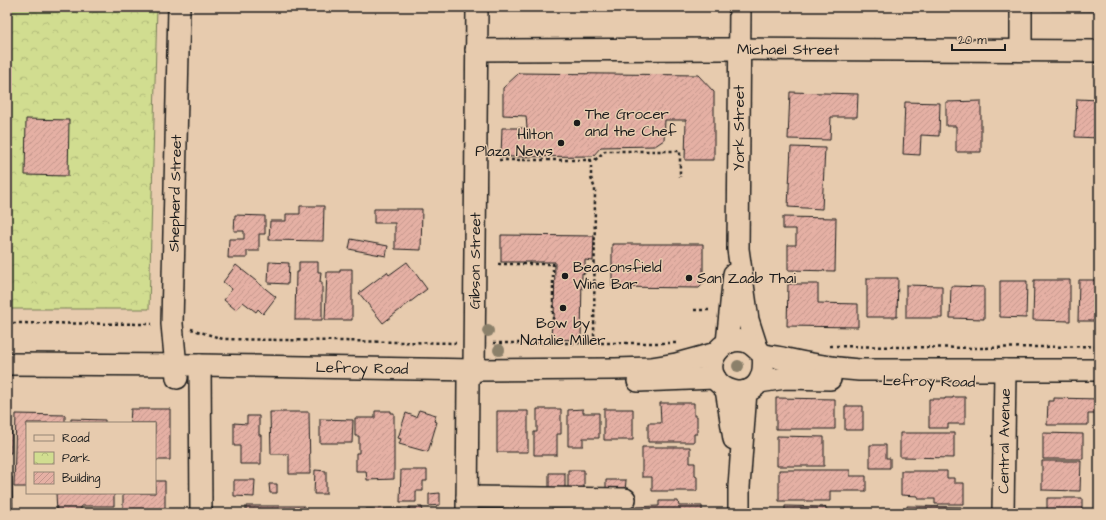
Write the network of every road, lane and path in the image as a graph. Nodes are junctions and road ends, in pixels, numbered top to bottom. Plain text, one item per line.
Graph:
1 (179, 7) edge
2 (477, 7) edge
3 (740, 7) edge
4 (1021, 7) edge
5 (739, 49) junction
6 (476, 50) junction
7 (1021, 50) junction
8 (1099, 51) edge
9 (499, 160) dead end
10 (591, 160) junction
11 (680, 177) dead end
12 (738, 249) junction
13 (498, 264) dead end
14 (694, 310) dead end
15 (715, 310) dead end
16 (552, 319) dead end
17 (7, 323) edge
18 (172, 324) junction
19 (460, 343) dead end
20 (491, 343) dead end
21 (594, 343) junction
22 (680, 343) dead end
23 (825, 346) dead end
24 (1099, 346) edge
25 (721, 348) junction
26 (760, 351) junction
27 (7, 364) edge
28 (1099, 370) edge
29 (177, 372) junction
30 (200, 372) junction
31 (471, 375) junction
32 (1005, 376) junction
33 (7, 377) edge
34 (1099, 381) edge
35 (737, 385) junction
36 (625, 499) dead end
37 (467, 505) edge
38 (201, 513) edge
39 (739, 513) edge
40 (1003, 513) edge

1 - 18 street, Shepherd Street
2 - 6 street, Gibson Street
3 - 5 street, York Street
4 - 7 street
5 - 6 street, Michael Street
5 - 7 street, Michael Street
5 - 12 street, York Street
6 - 31 street, Gibson Street
7 - 8 street, Michael Street
9 - 10 path
10 - 11 path
10 - 21 path
12 - 25 street, York Street
12 - 26 street, York Street
13 - 16 path
14 - 15 path
17 - 18 path
18 - 19 path
18 - 29 street, Shepherd Street
20 - 21 path
21 - 22 path
23 - 24 path
25 - 26 street, Lefroy Road
25 - 31 street, Lefroy Road
25 - 35 street
26 - 32 street, Lefroy Road
26 - 35 street
27 - 29 street, Lefroy Road
28 - 32 street, Lefroy Road
29 - 30 street, Lefroy Road
29 - 33 street, Lefroy Road
30 - 31 street, Lefroy Road
30 - 38 street
31 - 35 street, Lefroy Road
31 - 37 street, Gibson Street
32 - 34 street, Lefroy Road
32 - 35 street, Lefroy Road
32 - 40 street, Central Avenue
35 - 39 street
36 - 37 street

